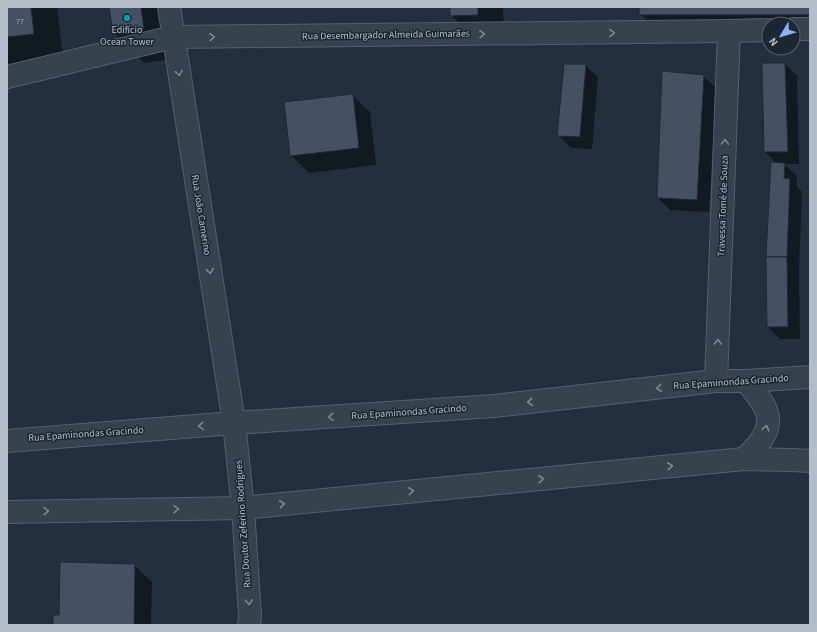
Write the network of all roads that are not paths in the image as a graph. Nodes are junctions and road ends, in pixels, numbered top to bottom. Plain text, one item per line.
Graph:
1 (169, 7) edge
2 (761, 30) edge
3 (729, 32) junction
4 (173, 37) junction
5 (7, 77) edge
6 (810, 377) edge
7 (716, 381) junction
8 (746, 381) junction
9 (234, 423) junction
10 (7, 441) edge
11 (744, 459) junction
12 (810, 461) edge
13 (243, 508) junction
14 (7, 512) edge
15 (249, 625) edge

1 - 4 street, Rua João Camerino
2 - 3 street, Rua Desembargador Almeida Guimarães
4 -> 3 street, Rua Desembargador Almeida Guimarães
7 -> 3 street, Travessa Tomé de Souza
4 - 5 street, Rua Desembargador Almeida Guimarães
4 -> 9 street, Rua João Camerino
6 - 8 street, Rua Epaminondas Gracindo
7 - 8 street, Rua Epaminondas Gracindo
7 -> 9 street, Rua Epaminondas Gracindo
11 -> 8 street
9 -> 10 street, Rua Epaminondas Gracindo
9 - 13 street, Rua Doutor Zeferino Rodrigues
11 - 12 street
13 -> 11 street
14 -> 13 street
13 -> 15 street, Rua Doutor Zeferino Rodrigues

